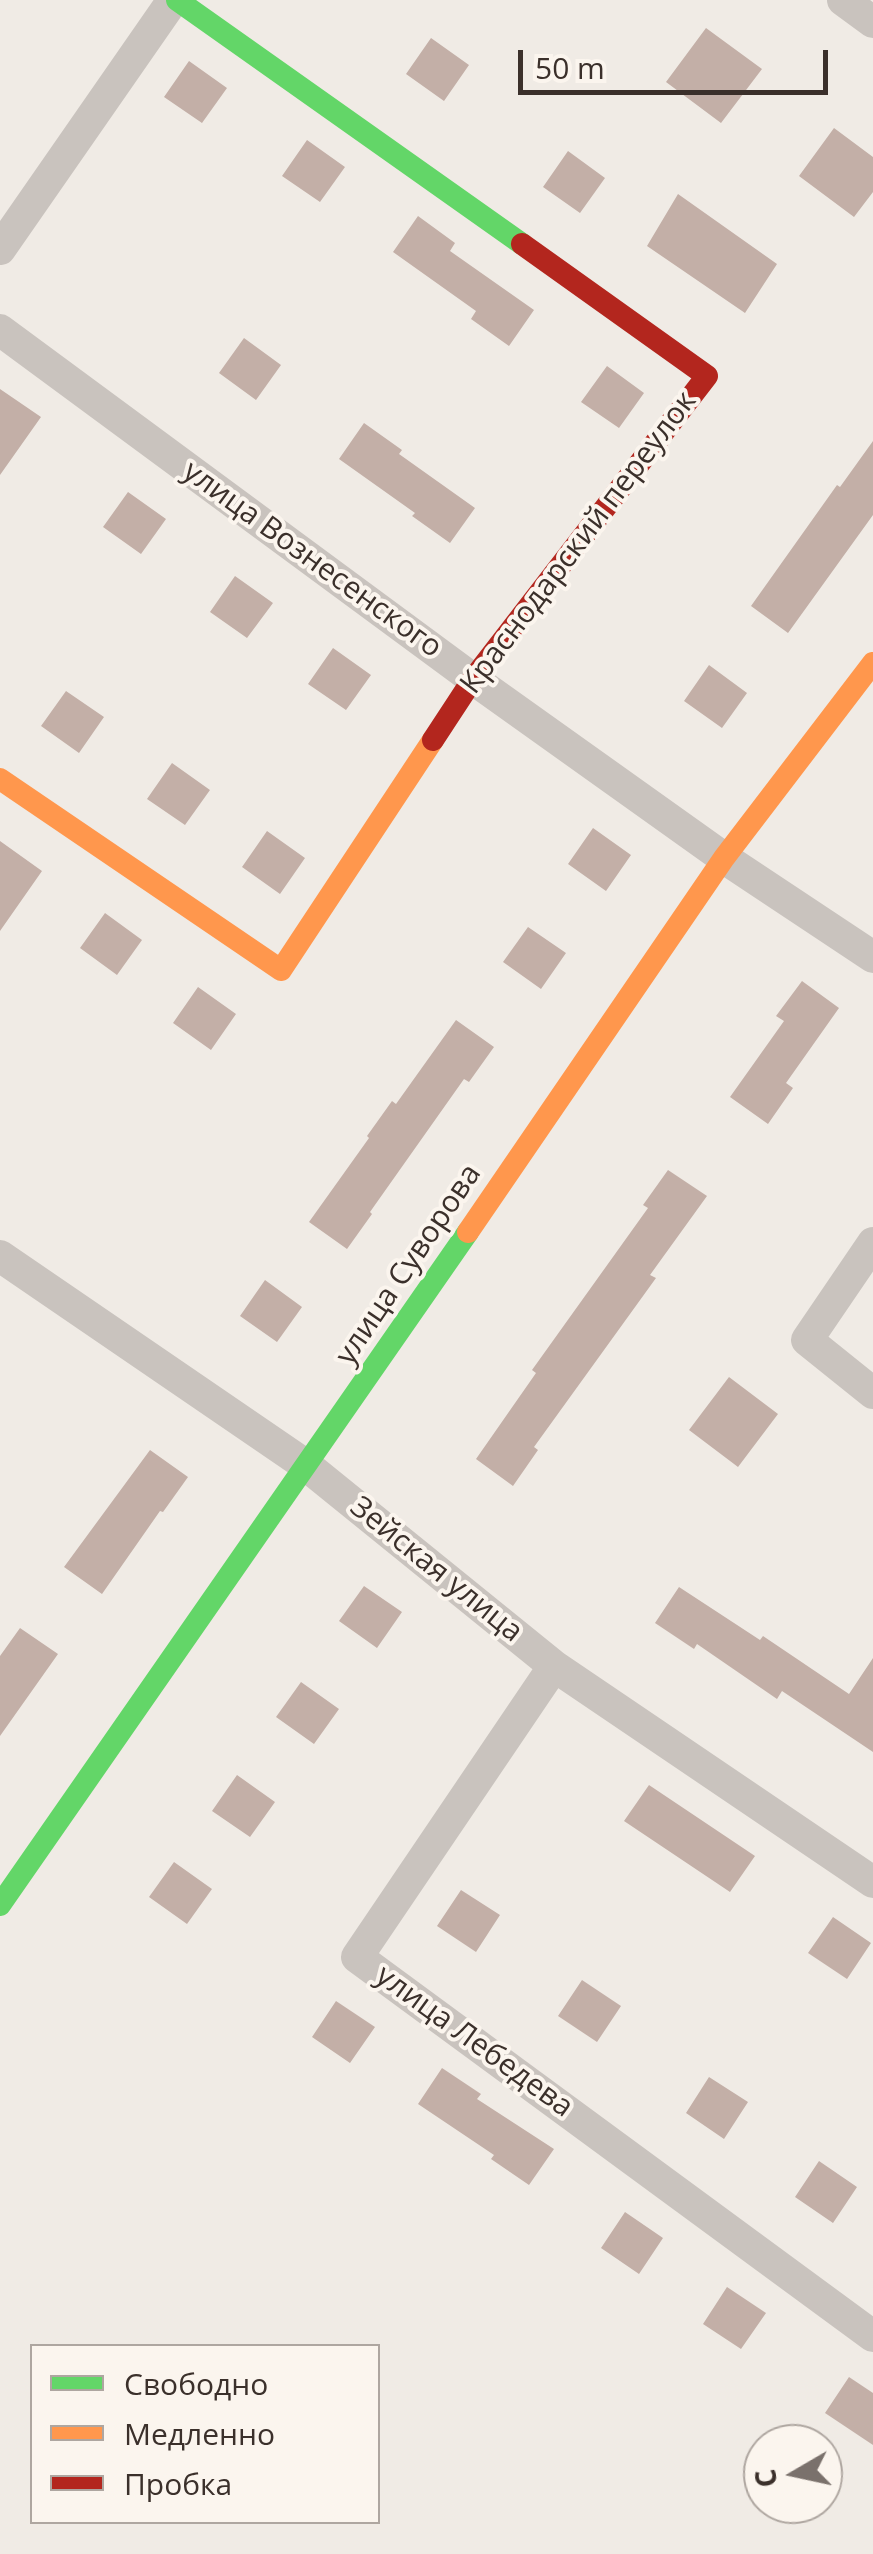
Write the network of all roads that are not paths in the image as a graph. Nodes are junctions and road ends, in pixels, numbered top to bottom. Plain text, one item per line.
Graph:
1 (175, 0) edge
2 (843, 0) edge
3 (873, 22) edge
4 (0, 248) edge
5 (0, 330) edge
6 (873, 662) edge
7 (474, 679) junction
8 (0, 779) edge
9 (724, 858) junction
10 (873, 957) edge
11 (873, 1243) edge
12 (0, 1256) edge
13 (873, 1393) edge
14 (307, 1466) junction
15 (554, 1666) junction
16 (873, 1882) edge
17 (0, 1906) edge
18 (873, 2336) edge

1 - 4 street, Краснодарский переулок
1 - 7 street, Краснодарский переулок
2 - 3 street
5 - 7 street, улица Вознесенского
6 - 9 street, улица Суворова
7 - 8 street, Краснодарский переулок
7 - 9 street, улица Вознесенского
9 - 10 street, улица Вознесенского
9 - 14 street, улица Суворова
11 - 13 street
12 - 14 street, Зейская улица
14 - 15 street, Зейская улица
14 - 17 street, улица Суворова
15 - 16 street, Зейская улица
15 - 18 street, улица Лебедева

